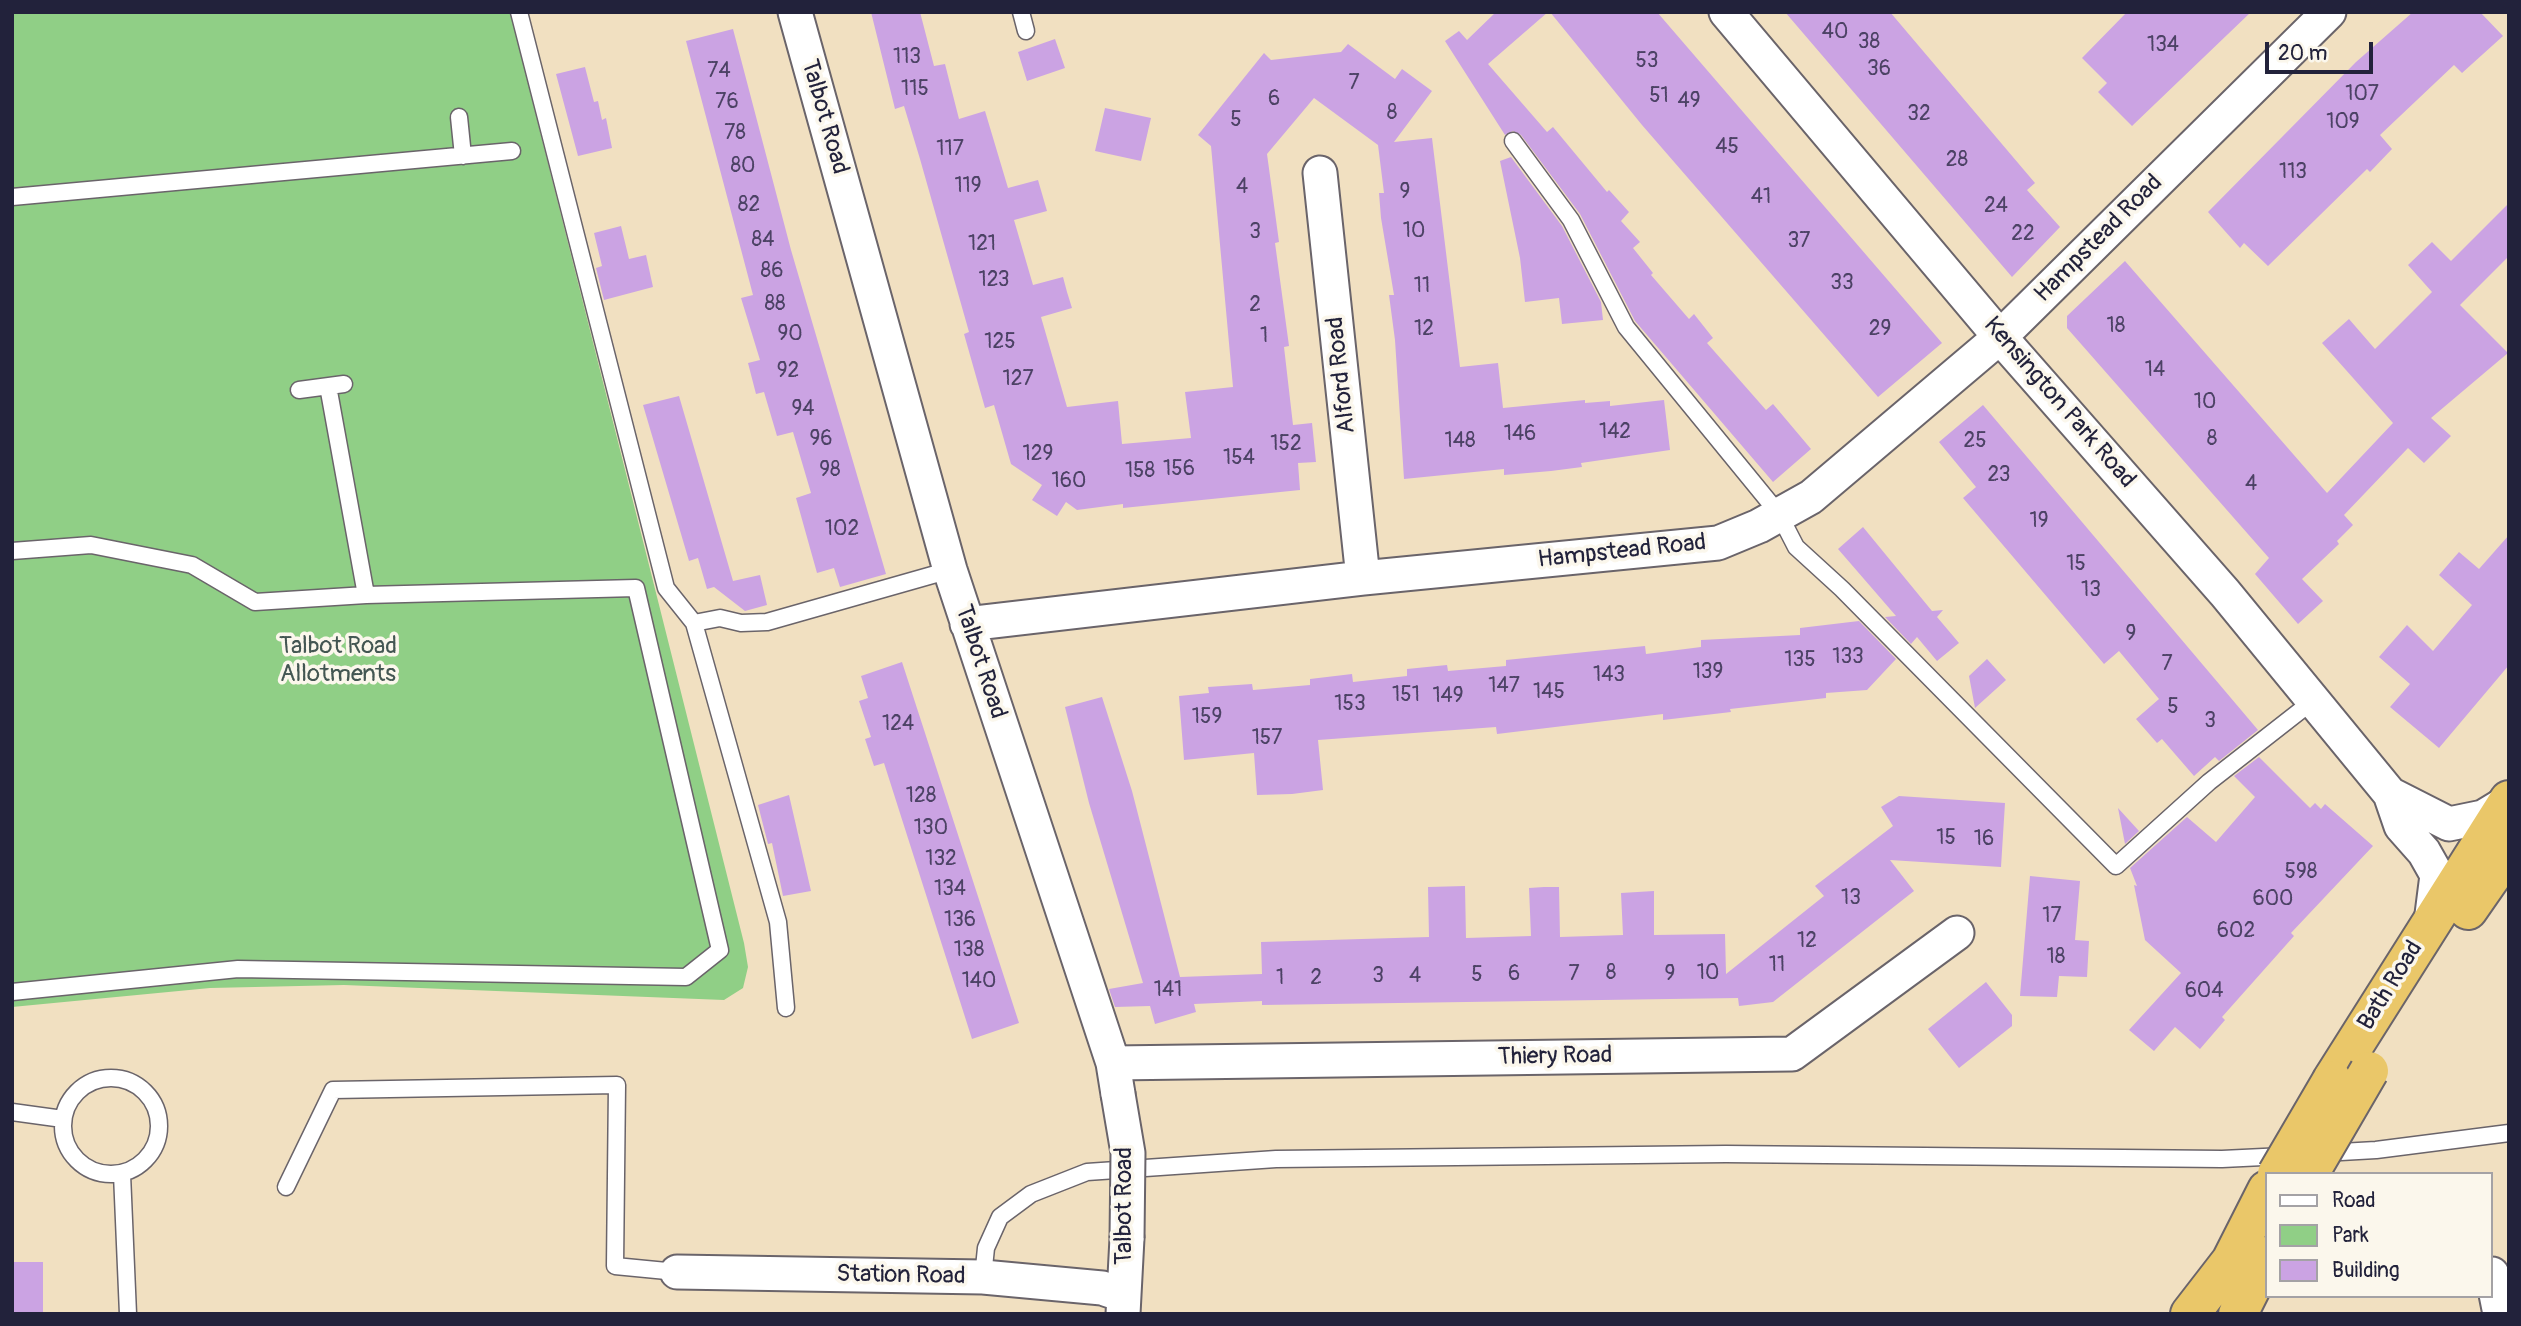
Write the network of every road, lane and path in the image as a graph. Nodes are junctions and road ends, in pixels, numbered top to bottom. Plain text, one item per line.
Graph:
1 (519, 12) edge
2 (794, 12) edge
3 (1021, 12) edge
4 (1726, 12) edge
5 (2329, 12) edge
6 (1026, 31) dead end
7 (459, 117) dead end
8 (1514, 141) dead end
9 (512, 151) dead end
10 (463, 156) junction
11 (1320, 173) dead end
12 (12, 197) edge
13 (2000, 337) junction
14 (299, 390) dead end
15 (1779, 514) junction
16 (12, 551) edge
17 (950, 570) junction
18 (1363, 578) junction
19 (666, 588) junction
20 (366, 595) junction
21 (638, 598) junction
22 (694, 623) junction
23 (967, 624) junction
24 (2314, 700) junction
25 (2390, 794) junction
26 (2507, 802) edge
27 (2509, 851) edge
28 (2431, 922) junction
29 (1957, 933) dead end
30 (12, 992) edge
31 (786, 1008) dead end
32 (1115, 1079) junction
33 (12, 1112) edge
34 (63, 1119) junction
35 (2509, 1133) edge
36 (2278, 1172) edge
37 (2310, 1172) edge
38 (122, 1174) junction
39 (286, 1187) dead end
40 (2266, 1199) edge
41 (2249, 1259) edge
42 (677, 1272) joint
43 (984, 1278) junction
44 (2493, 1280) edge
45 (1123, 1304) edge
46 (128, 1314) edge
47 (2190, 1314) edge
48 (2238, 1314) edge
49 (2500, 1314) edge

1 - 19 lane
2 - 17 street, Talbot Road
3 - 6 lane
4 - 13 street, Kensington Park Road
5 - 13 street, Hampstead Road
7 - 10 lane
8 - 15 lane
9 - 10 lane
10 - 12 lane
11 - 18 street, Alford Road
13 - 15 street, Hampstead Road
13 - 24 street, Kensington Park Road
14 - 20 lane
15 - 18 street, Hampstead Road
15 - 24 lane
16 - 20 lane
17 - 22 lane
17 - 23 street, Talbot Road
18 - 23 street, Hampstead Road
19 - 21 lane
19 - 22 lane
20 - 21 lane
21 - 30 lane
22 - 31 lane
23 - 32 street, Talbot Road
24 - 25 street, Kensington Park Road
25 - 26 street, Kensington Park Road
25 - 28 street, Kensington Park Road
26 - 28 highway, Bath Road
27 - 37 highway, Bath Road, bridge
28 - 36 highway, Bath Road, bridge
29 - 32 street, Thiery Road
32 - 45 street, Talbot Road, bridge
33 - 34 lane
34 - 38 lane
34 - 38 lane
35 - 43 lane
38 - 46 lane
39 - 42 lane
40 - 41 highway, Bath Road
41 - 47 highway
41 - 48 highway, Bath Road
42 - 43 street, Station Road
43 - 45 street, Station Road
44 - 49 street

